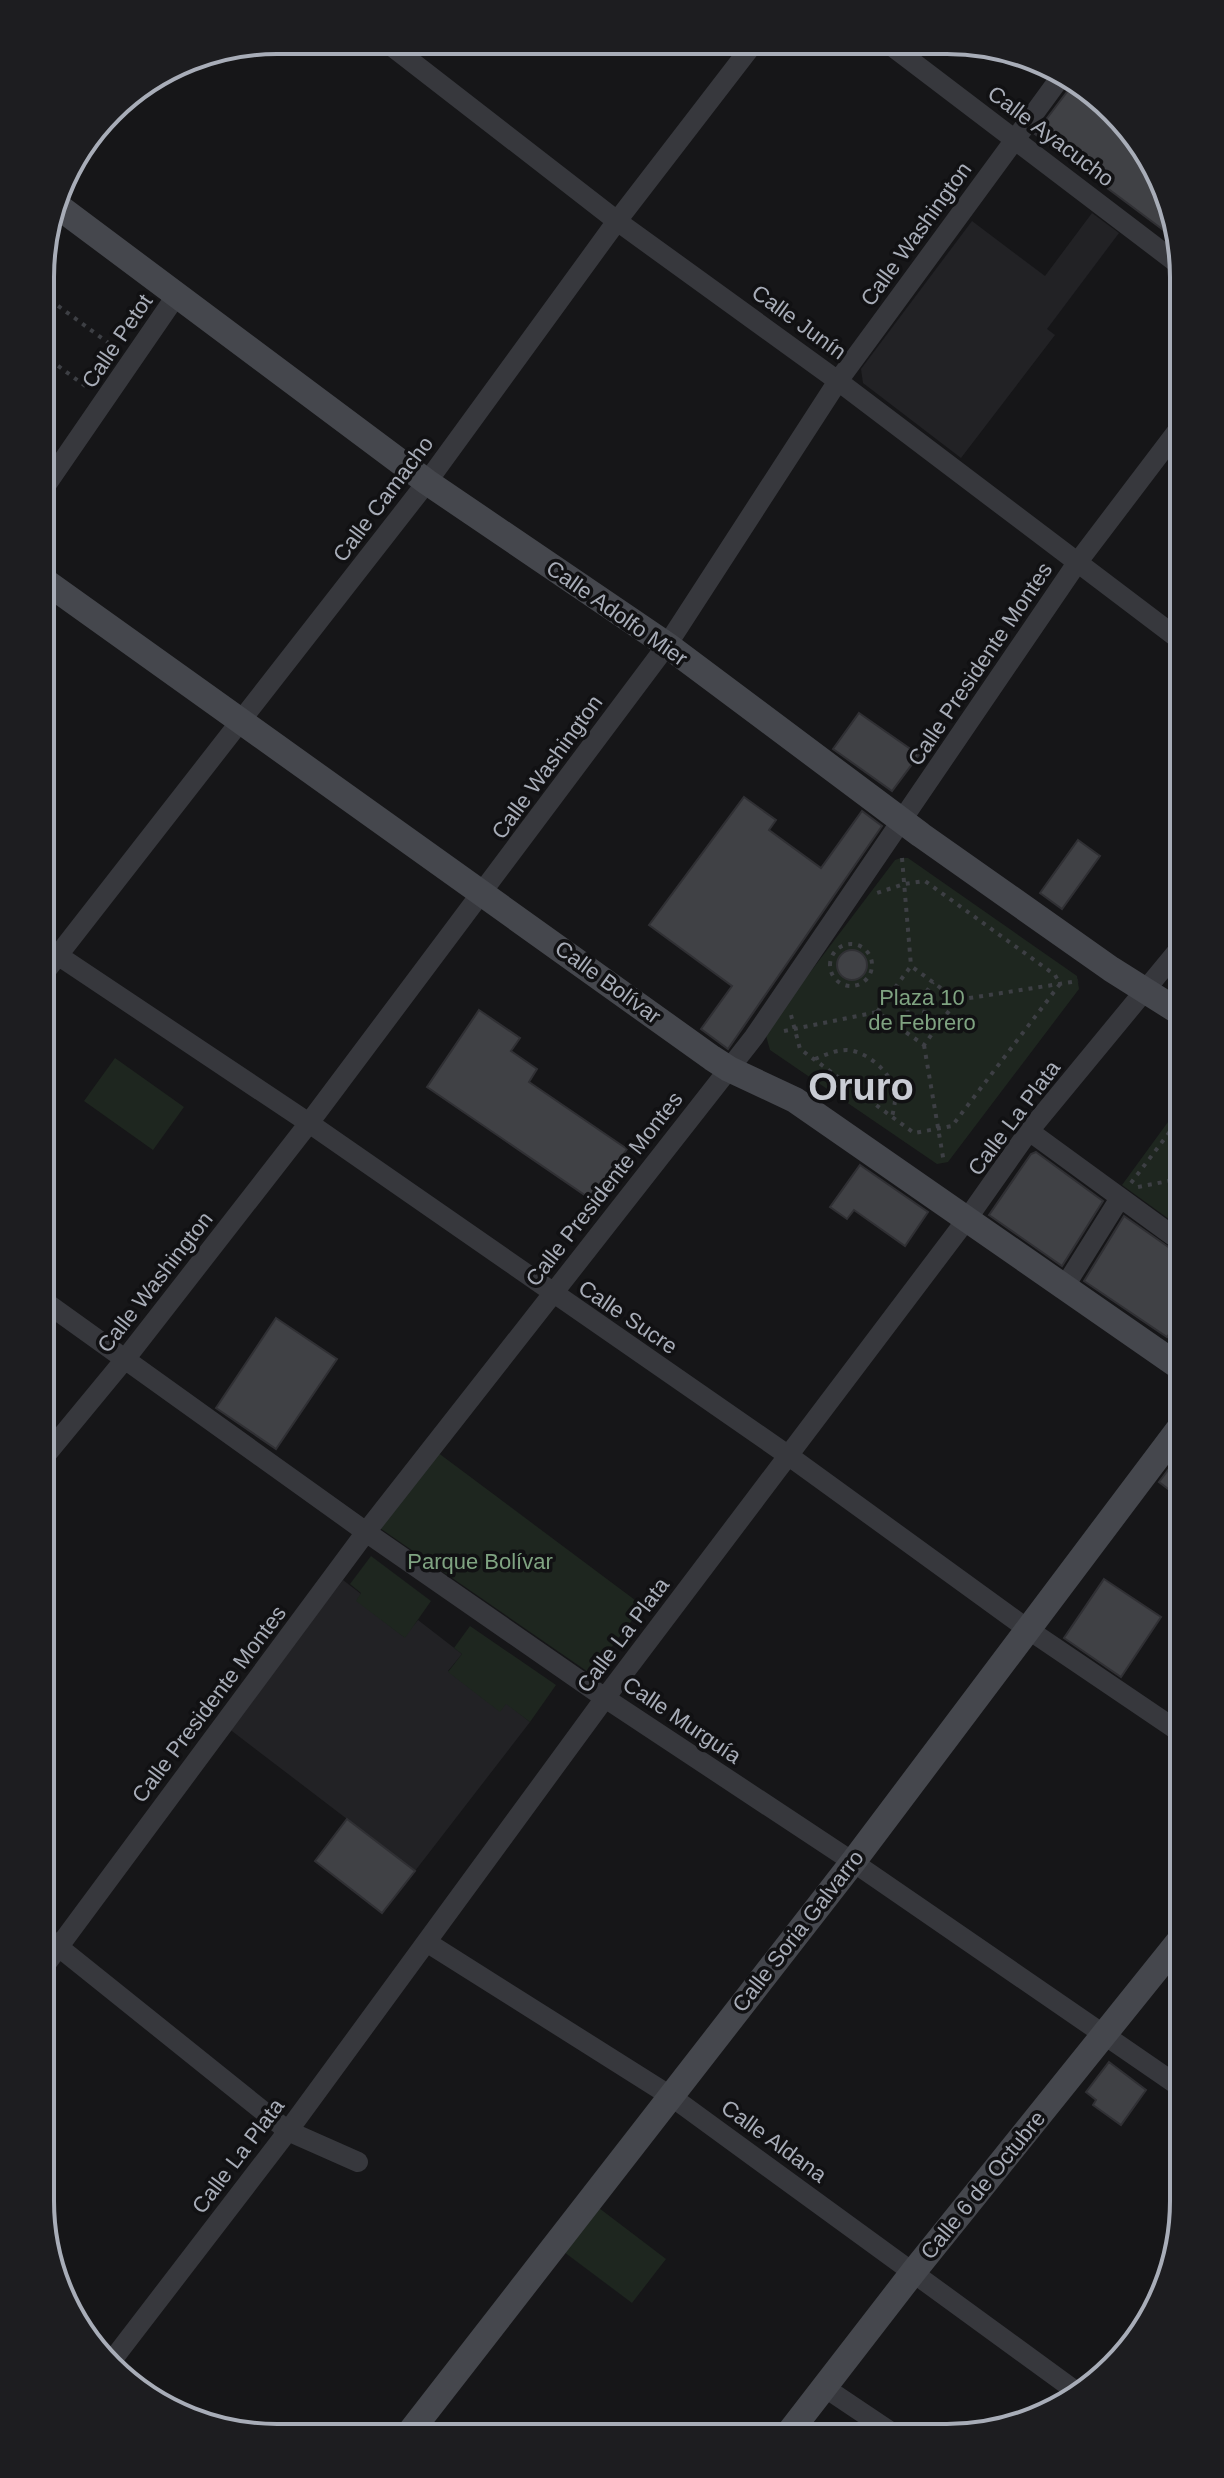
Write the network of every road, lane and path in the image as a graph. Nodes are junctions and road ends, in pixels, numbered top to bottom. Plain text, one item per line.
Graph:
1 (402, 54) edge
2 (746, 54) edge
3 (903, 54) edge
4 (1056, 83) edge
5 (1016, 138) junction
6 (65, 211) edge
7 (617, 221) junction
8 (1169, 257) edge
9 (176, 296) junction
10 (54, 303) edge
11 (133, 360) junction
12 (54, 362) edge
13 (838, 381) junction
14 (104, 403) junction
15 (1170, 440) edge
16 (54, 474) edge
17 (427, 482) junction
18 (1077, 563) junction
19 (54, 588) edge
20 (1170, 633) edge
21 (667, 645) junction
22 (241, 721) junction
23 (903, 822) junction
24 (902, 858) dead end
25 (904, 884) junction
26 (484, 893) junction
27 (870, 903) dead end
28 (845, 938) dead end
29 (54, 944) edge
30 (837, 950) junction
31 (54, 953) edge
32 (832, 955) junction
33 (1170, 961) edge
34 (824, 966) dead end
35 (911, 966) junction
36 (1078, 981) dead end
37 (933, 982) junction
38 (1060, 984) junction
39 (893, 990) junction
40 (1147, 991) junction
41 (921, 1000) junction
42 (957, 1000) junction
43 (909, 1001) junction
44 (1170, 1006) edge
45 (790, 1010) dead end
46 (877, 1012) junction
47 (924, 1013) junction
48 (911, 1015) junction
49 (940, 1024) junction
50 (794, 1028) junction
51 (900, 1029) junction
52 (780, 1032) dead end
53 (924, 1045) junction
54 (813, 1059) junction
55 (729, 1069) junction
56 (892, 1117) junction
57 (309, 1123) junction
58 (939, 1130) junction
59 (1029, 1131) junction
60 (1170, 1131) edge
61 (944, 1163) dead end
62 (1170, 1180) edge
63 (1120, 1198) junction
64 (967, 1219) junction
65 (1170, 1234) edge
66 (1065, 1286) junction
67 (552, 1294) junction
68 (54, 1308) edge
69 (126, 1358) junction
70 (1170, 1360) edge
71 (1170, 1441) edge
72 (54, 1445) edge
73 (789, 1456) junction
74 (366, 1532) junction
75 (1029, 1630) junction
76 (605, 1698) junction
77 (1170, 1726) edge
78 (853, 1862) junction
79 (428, 1943) junction
80 (54, 1944) edge
81 (58, 1947) junction
82 (54, 1953) edge
83 (1170, 1953) edge
84 (1105, 2035) junction
85 (1170, 2080) edge
86 (672, 2097) junction
87 (288, 2131) junction
88 (358, 2162) dead end
89 (914, 2271) junction
90 (116, 2355) edge
91 (824, 2387) junction
92 (1070, 2387) edge
93 (416, 2424) edge
94 (796, 2424) edge
95 (866, 2424) edge

1 - 7 street, Calle Junín
2 - 7 street, Calle Camacho
3 - 5 street, Calle Ayacucho
4 - 5 street, Calle Washington
5 - 8 street, Calle Ayacucho
5 - 13 street, Calle Washington
6 - 9 main road, Calle Adolfo Mier
7 - 13 street, Calle Junín
7 - 17 street, Calle Camacho
9 - 11 street, Calle Petot
9 - 17 main road, Calle Adolfo Mier
10 - 11 path
11 - 14 street, Calle Petot
12 - 14 path
13 - 18 street, Calle Junín
13 - 21 street, Calle Washington
14 - 16 street, Calle Petot
15 - 18 street, Calle Presidente Montes
17 - 21 main road, Calle Adolfo Mier
17 - 22 street, Calle Camacho
18 - 20 street, Calle Junín
18 - 23 street, Calle Presidente Montes
19 - 22 main road, Calle Bolívar
21 - 23 main road, Calle Adolfo Mier
21 - 26 street, Calle Washington
22 - 26 main road, Calle Bolívar
22 - 29 street, Calle Camacho
23 - 40 main road, Calle Adolfo Mier
23 - 55 street, Calle Presidente Montes
24 - 25 path
25 - 27 path
25 - 35 path
25 - 38 path
26 - 55 main road, Calle Bolívar
26 - 57 street, Calle Washington
28 - 30 path
30 - 32 path
30 - 32 path
31 - 57 street, Calle Sucre
32 - 34 path
33 - 40 street, Calle La Plata
35 - 37 path
35 - 39 path
36 - 38 path
37 - 41 path
37 - 42 path
38 - 42 path
38 - 58 path
39 - 43 path
39 - 46 path
40 - 44 main road, Calle Adolfo Mier
40 - 59 street, Calle La Plata
41 - 43 path
41 - 47 path
42 - 49 path
43 - 48 path
45 - 50 path
46 - 50 path
46 - 51 path
47 - 48 path
47 - 49 path
48 - 51 path
49 - 53 path
50 - 52 path
50 - 54 path
51 - 53 path
53 - 58 path
54 - 56 path
54 - 56 path
55 - 64 main road, Calle Bolívar
55 - 67 street, Calle Presidente Montes
56 - 58 path
57 - 67 street, Calle Sucre
57 - 69 street, Calle Washington
58 - 61 path
59 - 63 street
59 - 64 street, Calle La Plata
60 - 62 path
63 - 65 street
63 - 66 street
64 - 66 main road, Calle Bolívar
64 - 73 street, Calle La Plata
66 - 70 main road, Calle Bolívar
67 - 73 street, Calle Sucre
67 - 74 street, Calle Presidente Montes
68 - 69 street, Calle Murguía
69 - 72 street, Calle Washington
69 - 74 street, Calle Murguía
71 - 75 main road, Calle Soria Galvarro
73 - 75 street, Calle Sucre
73 - 76 street, Calle La Plata
74 - 76 street, Calle Murguía
74 - 81 street, Calle Presidente Montes
75 - 77 street, Calle Sucre
75 - 78 main road, Calle Soria Galvarro
76 - 78 street, Calle Murguía
76 - 79 street, Calle La Plata
78 - 84 street, Calle Murguía
78 - 86 main road, Calle Soria Galvarro
79 - 86 street, Calle Aldana
79 - 87 street, Calle La Plata
80 - 81 street
81 - 82 street, Calle Presidente Montes
81 - 87 street
83 - 84 main road, Calle 6 de Octubre
84 - 85 street, Calle Murguía
84 - 89 main road, Calle 6 de Octubre
86 - 89 street, Calle Aldana
86 - 93 main road, Calle Soria Galvarro
87 - 88 street
87 - 90 street, Calle La Plata
89 - 91 main road, Calle 6 de Octubre
89 - 92 street, Calle Aldana
91 - 94 main road, Calle 6 de Octubre
91 - 95 street

